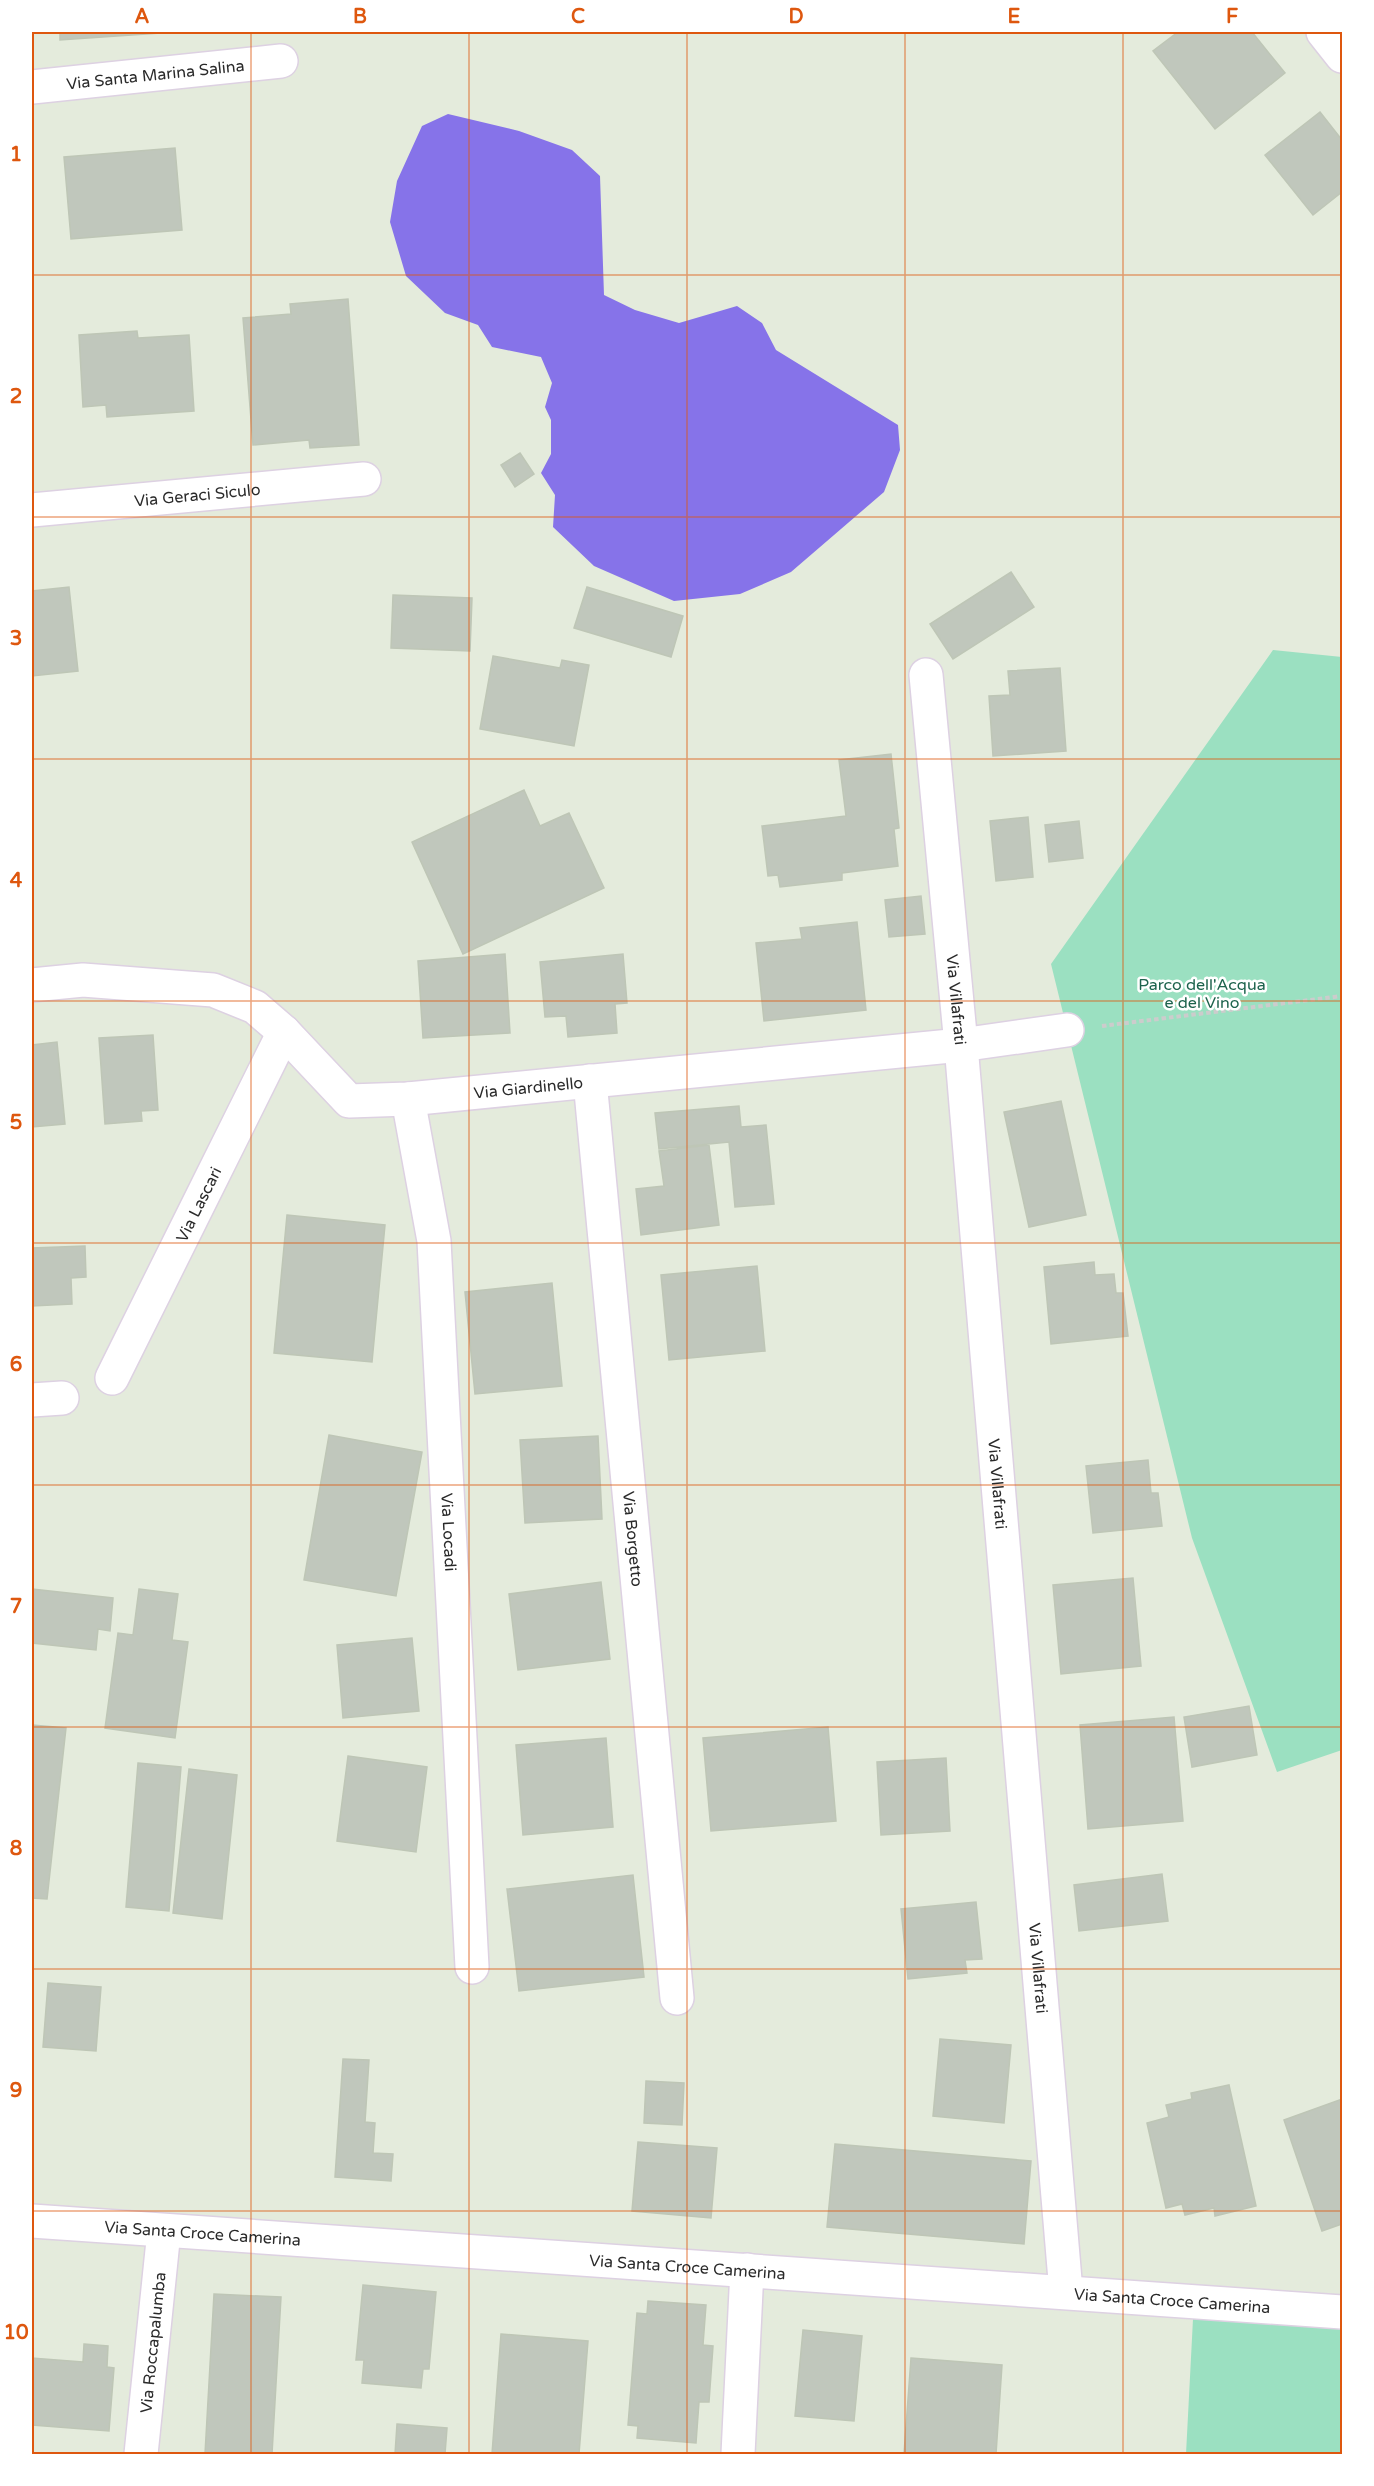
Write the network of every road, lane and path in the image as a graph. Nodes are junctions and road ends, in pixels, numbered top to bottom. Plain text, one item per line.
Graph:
1 (1323, 32) edge
2 (1342, 56) edge
3 (281, 61) dead end
4 (32, 87) edge
5 (364, 479) dead end
6 (32, 510) edge
7 (926, 675) dead end
8 (32, 985) edge
9 (1342, 996) edge
10 (1067, 1030) joint
11 (284, 1032) junction
12 (961, 1045) junction
13 (590, 1081) junction
14 (408, 1099) junction
15 (112, 1378) dead end
16 (472, 1967) dead end
17 (677, 1998) dead end
18 (32, 2221) edge
19 (164, 2231) junction
20 (747, 2270) junction
21 (1066, 2292) junction
22 (1342, 2312) edge
23 (141, 2454) edge
24 (738, 2454) edge

1 - 2 street
3 - 4 street, Via Santa Marina Salina
5 - 6 street, Via Geraci Siculo
7 - 12 street, Via Villafrati
8 - 11 street, Via Giardinello
9 - 10 path
10 - 12 street, Via Giardinello
11 - 14 street, Via Giardinello
11 - 15 street, Via Lascari
12 - 13 street, Via Giardinello
12 - 21 street, Via Villafrati
13 - 14 street, Via Giardinello
13 - 17 street, Via Borgetto
14 - 16 street, Via Locadi
18 - 19 street, Via Santa Croce Camerina
19 - 20 street, Via Santa Croce Camerina
19 - 23 street, Via Roccapalumba
20 - 21 street, Via Santa Croce Camerina
20 - 24 street
21 - 22 street, Via Santa Croce Camerina

